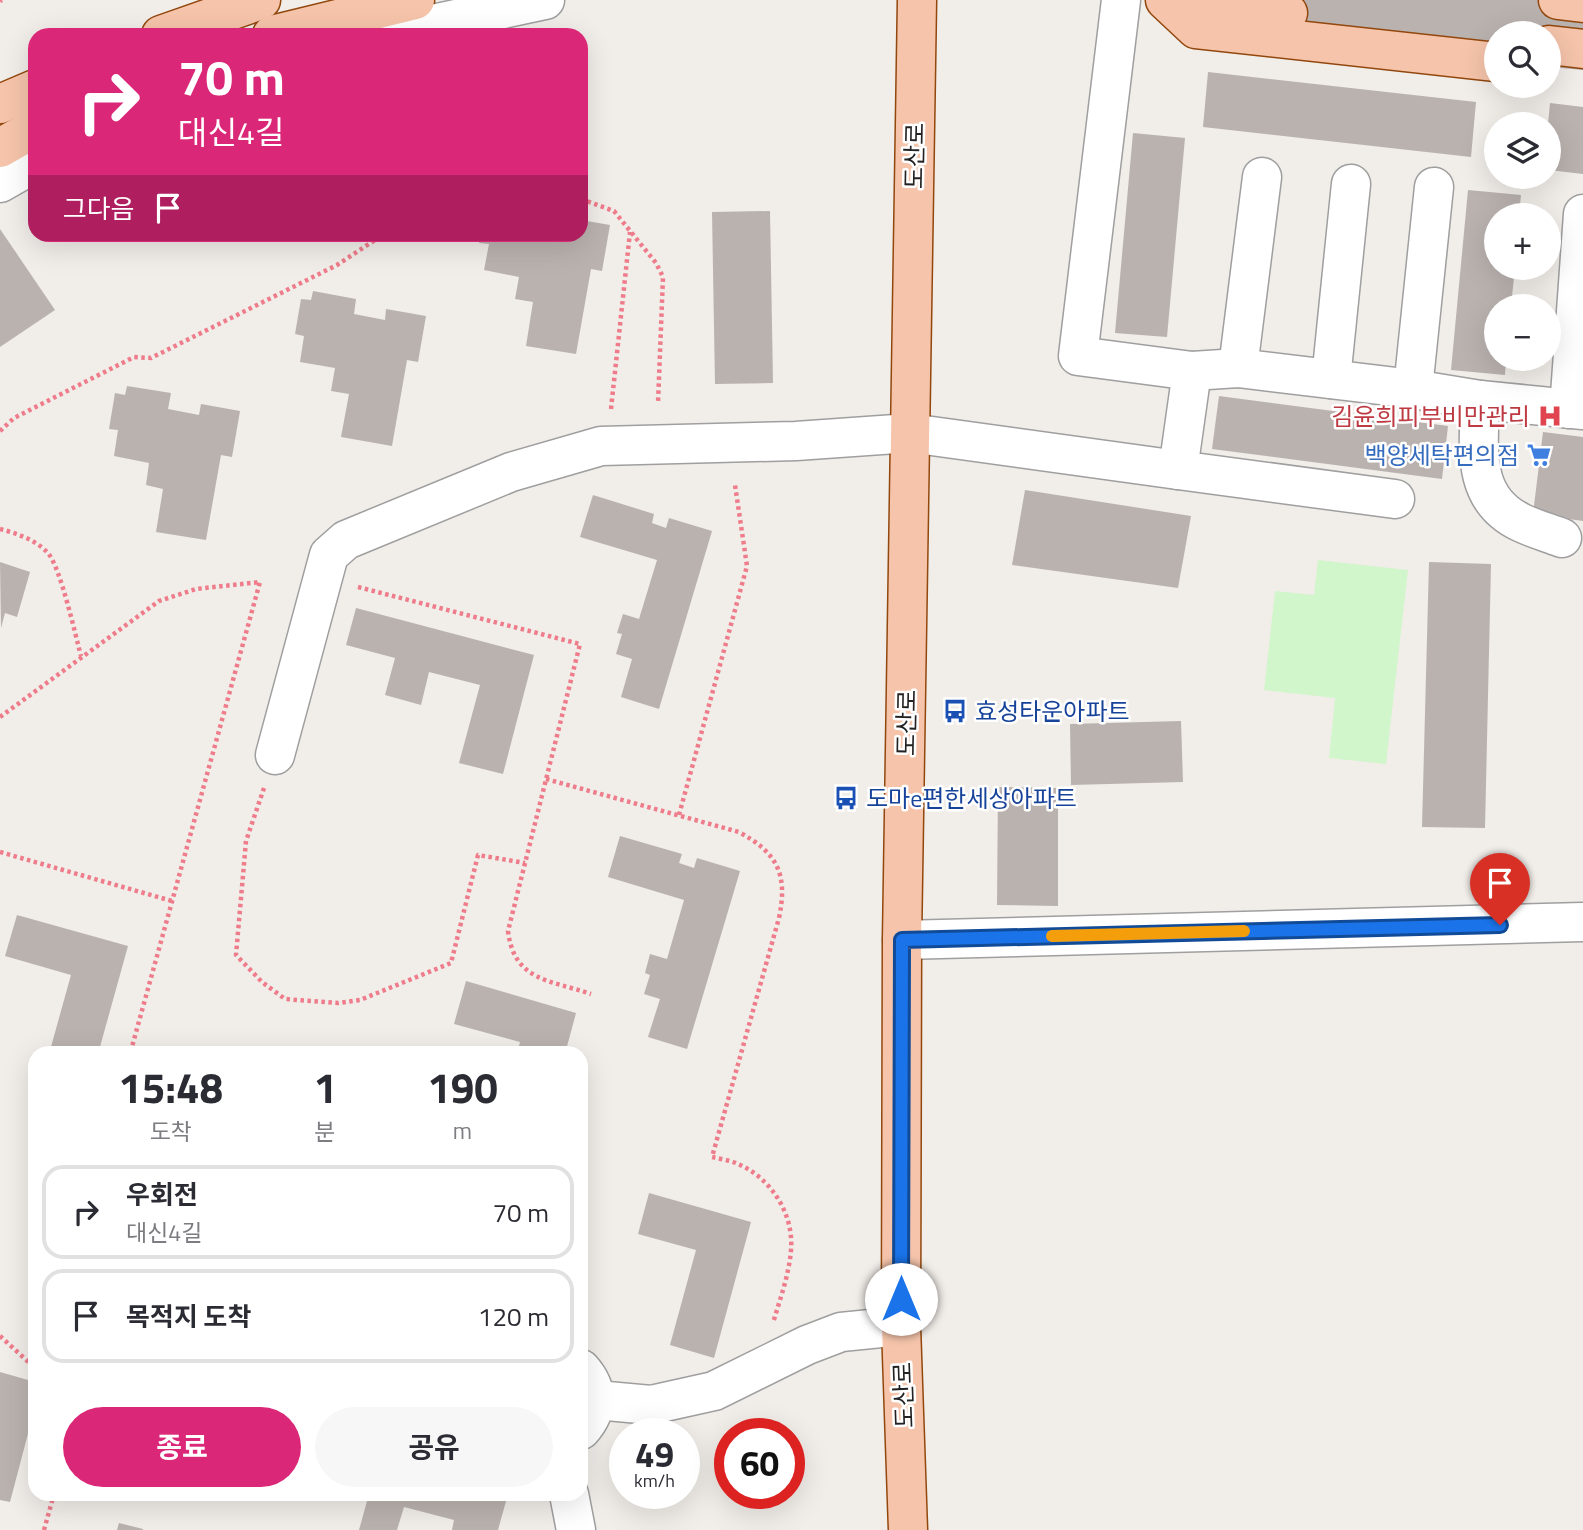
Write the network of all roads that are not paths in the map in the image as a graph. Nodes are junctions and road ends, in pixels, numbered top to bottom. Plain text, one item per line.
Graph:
1 (261, 0) edge
2 (415, 0) edge
3 (545, 0) edge
4 (917, 0) edge
5 (1121, 0) edge
6 (1558, 0) edge
7 (1183, 1) edge
8 (1583, 3) edge
9 (181, 28) edge
10 (301, 28) edge
11 (414, 28) edge
12 (1484, 37) edge
13 (1561, 46) edge
14 (1583, 49) edge
15 (1484, 61) edge
16 (1561, 69) edge
17 (1583, 72) edge
18 (28, 92) edge
19 (0, 104) edge
20 (28, 132) edge
21 (0, 148) edge
22 (28, 167) edge
23 (1262, 177) dead end
24 (0, 183) edge
25 (1351, 184) dead end
26 (1434, 187) dead end
27 (1583, 214) edge
28 (1238, 368) junction
29 (1192, 371) junction
30 (1331, 379) junction
31 (1413, 389) junction
32 (1480, 400) junction
33 (1576, 409) edge
34 (910, 433) junction
35 (1178, 470) junction
36 (1395, 499) dead end
37 (1562, 538) dead end
38 (275, 755) road end
39 (1583, 922) edge
40 (902, 940) junction
41 (901, 1326) junction
42 (588, 1400) edge
43 (570, 1501) edge
44 (576, 1530) edge
45 (908, 1530) edge

1 - 9 main road
2 - 10 main road
3 - 11 street
4 - 34 main road, 도산로
5 - 29 street
6 - 8 main road
7 - 12 main road
7 - 15 main road
13 - 14 main road
16 - 17 main road
18 - 19 main road
20 - 21 main road
22 - 24 street
23 - 28 street
25 - 30 street
26 - 31 street
27 - 33 street
28 - 29 street
28 - 30 street
29 - 35 street
30 - 31 street
31 - 32 street
32 - 33 street
32 - 37 street
34 - 35 street
34 - 38 street
34 - 40 main road, 도산로
35 - 36 street
39 - 40 street
40 - 41 main road, 도산로
41 - 42 street
41 - 45 main road, 도산로
43 - 44 street

